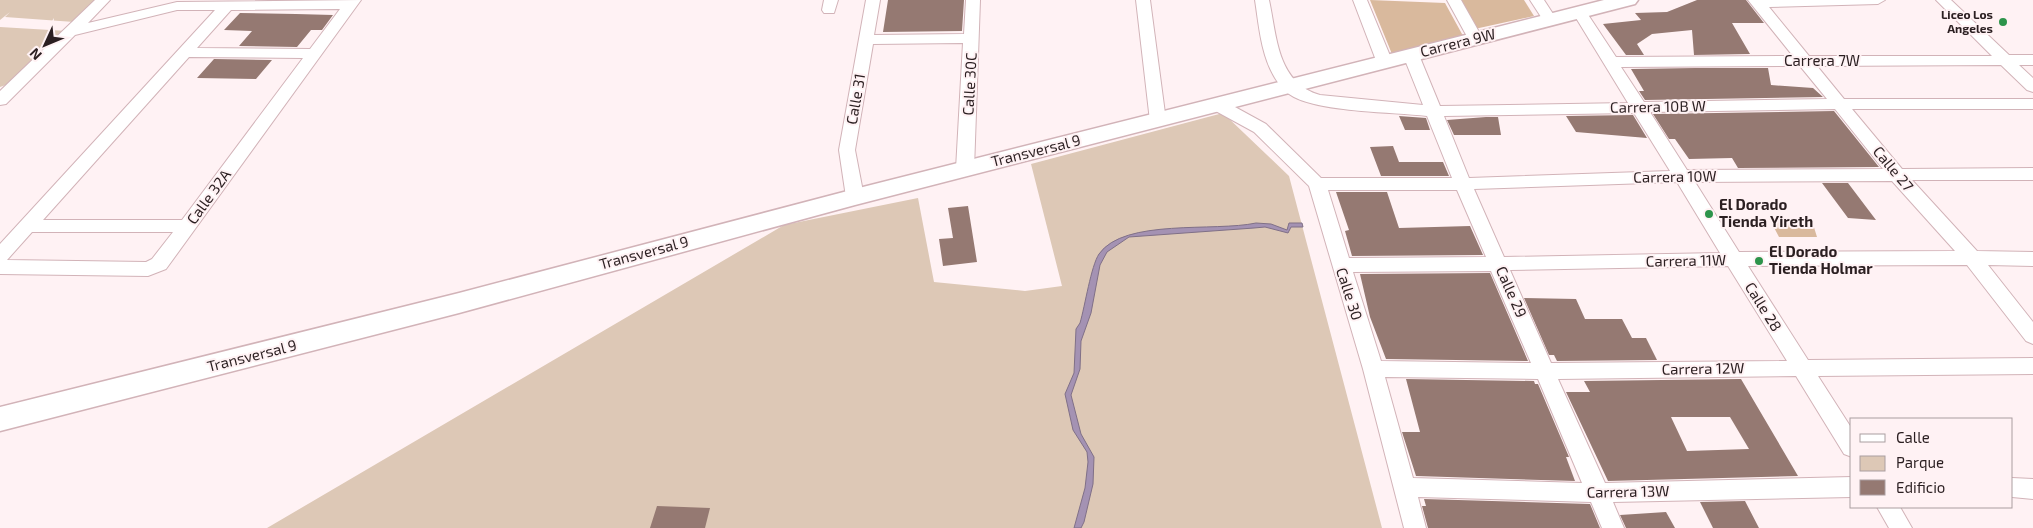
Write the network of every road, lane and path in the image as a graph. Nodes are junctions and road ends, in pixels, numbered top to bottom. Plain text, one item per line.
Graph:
1 (103, 0) edge
2 (873, 0) edge
3 (974, 0) edge
4 (1143, 0) edge
5 (1262, 0) edge
6 (1360, 0) edge
7 (1454, 0) edge
8 (1537, 0) edge
9 (1625, 0) edge
10 (1878, 0) edge
11 (1943, 0) edge
12 (1756, 1) edge
13 (352, 2) edge
14 (229, 3) edge
15 (1580, 13) junction
16 (1550, 20) junction
17 (70, 32) junction
18 (972, 38) junction
19 (1475, 39) junction
20 (866, 40) junction
21 (185, 52) junction
22 (314, 54) junction
23 (1411, 56) junction
24 (2004, 60) junction
25 (2033, 60) edge
26 (1804, 61) junction
27 (1612, 62) junction
28 (1385, 63) junction
29 (1288, 86) junction
30 (2033, 87) edge
31 (0, 100) edge
32 (1840, 104) junction
33 (2033, 104) edge
34 (1218, 105) junction
35 (1638, 107) junction
36 (1433, 111) junction
37 (1158, 121) junction
38 (965, 169) junction
39 (2033, 174) edge
40 (1898, 175) junction
41 (1680, 176) junction
42 (1316, 184) junction
43 (1463, 184) junction
44 (855, 197) junction
45 (27, 226) junction
46 (188, 226) junction
47 (0, 256) edge
48 (1972, 258) junction
49 (2033, 259) edge
50 (1734, 260) junction
51 (1340, 265) junction
52 (1500, 266) junction
53 (0, 267) edge
54 (2033, 336) edge
55 (2033, 366) edge
56 (1801, 368) junction
57 (1373, 369) junction
58 (1547, 371) junction
59 (0, 419) edge
60 (1850, 445) edge
61 (1403, 487) junction
62 (1850, 488) edge
63 (2013, 488) edge
64 (2033, 489) edge
65 (1599, 493) junction
66 (1889, 508) edge
67 (1416, 528) edge
68 (1613, 528) edge
69 (1901, 528) edge

1 - 17 street
2 - 20 street, Calle 31
3 - 18 street, Calle 30C
4 - 37 street
5 - 29 street
6 - 28 street
7 - 19 street
8 - 16 street
9 - 15 main road, Carrera 9W
10 - 12 street
11 - 24 street
12 - 26 street, Calle 27
13 - 14 street
13 - 22 street, Calle 32A
14 - 17 street
14 - 21 street
15 - 16 main road, Carrera 9W
15 - 27 street, Calle 28
16 - 19 main road, Carrera 9W
17 - 31 street
18 - 20 street
18 - 38 street, Calle 30C
19 - 23 main road, Carrera 9W
20 - 44 street, Calle 31
21 - 22 street
21 - 45 street
22 - 46 street, Calle 32A
23 - 28 main road, Carrera 9W
23 - 36 street, Calle 29
24 - 25 street, Carrera 7W
24 - 26 street, Carrera 7W
24 - 30 street
26 - 27 street, Carrera 7W
26 - 32 street, Calle 27
27 - 35 street, Calle 28
28 - 29 main road, Carrera 9W
29 - 34 main road, Transversal 9
29 - 36 street, Carrera 10B W
32 - 33 street, Carrera 10B W
32 - 35 street, Carrera 10B W
32 - 40 street, Calle 27
34 - 37 main road, Transversal 9
34 - 42 street, Calle 30
35 - 36 street, Carrera 10B W
35 - 41 street, Calle 28
36 - 43 street, Calle 29
37 - 38 main road, Transversal 9
38 - 44 main road, Transversal 9
39 - 40 street, Carrera 10W
40 - 41 street, Carrera 10W
40 - 48 street, Calle 27
41 - 43 street, Carrera 10W
41 - 50 street, Calle 28
42 - 43 street, Carrera 10W
42 - 51 street, Calle 30
43 - 52 street, Calle 29
44 - 59 main road, Transversal 9
45 - 46 street
45 - 47 street
46 - 53 street, Calle 32A
48 - 49 street, Carrera 11W
48 - 50 street, Carrera 11W
48 - 54 street, Calle 27
50 - 52 street, Carrera 11W
50 - 56 street, Calle 28
51 - 52 street, Carrera 11W
51 - 57 street, Calle 30
52 - 58 street, Calle 29
55 - 56 street, Carrera 12W
56 - 58 street, Carrera 12W
56 - 60 street, Calle 28
57 - 58 street, Carrera 12W
57 - 61 street, Calle 30
58 - 65 street, Calle 29
61 - 65 street, Carrera 13W
61 - 67 street, Calle 30
62 - 65 street, Carrera 13W
63 - 64 street
65 - 68 street, Calle 29
66 - 69 street

